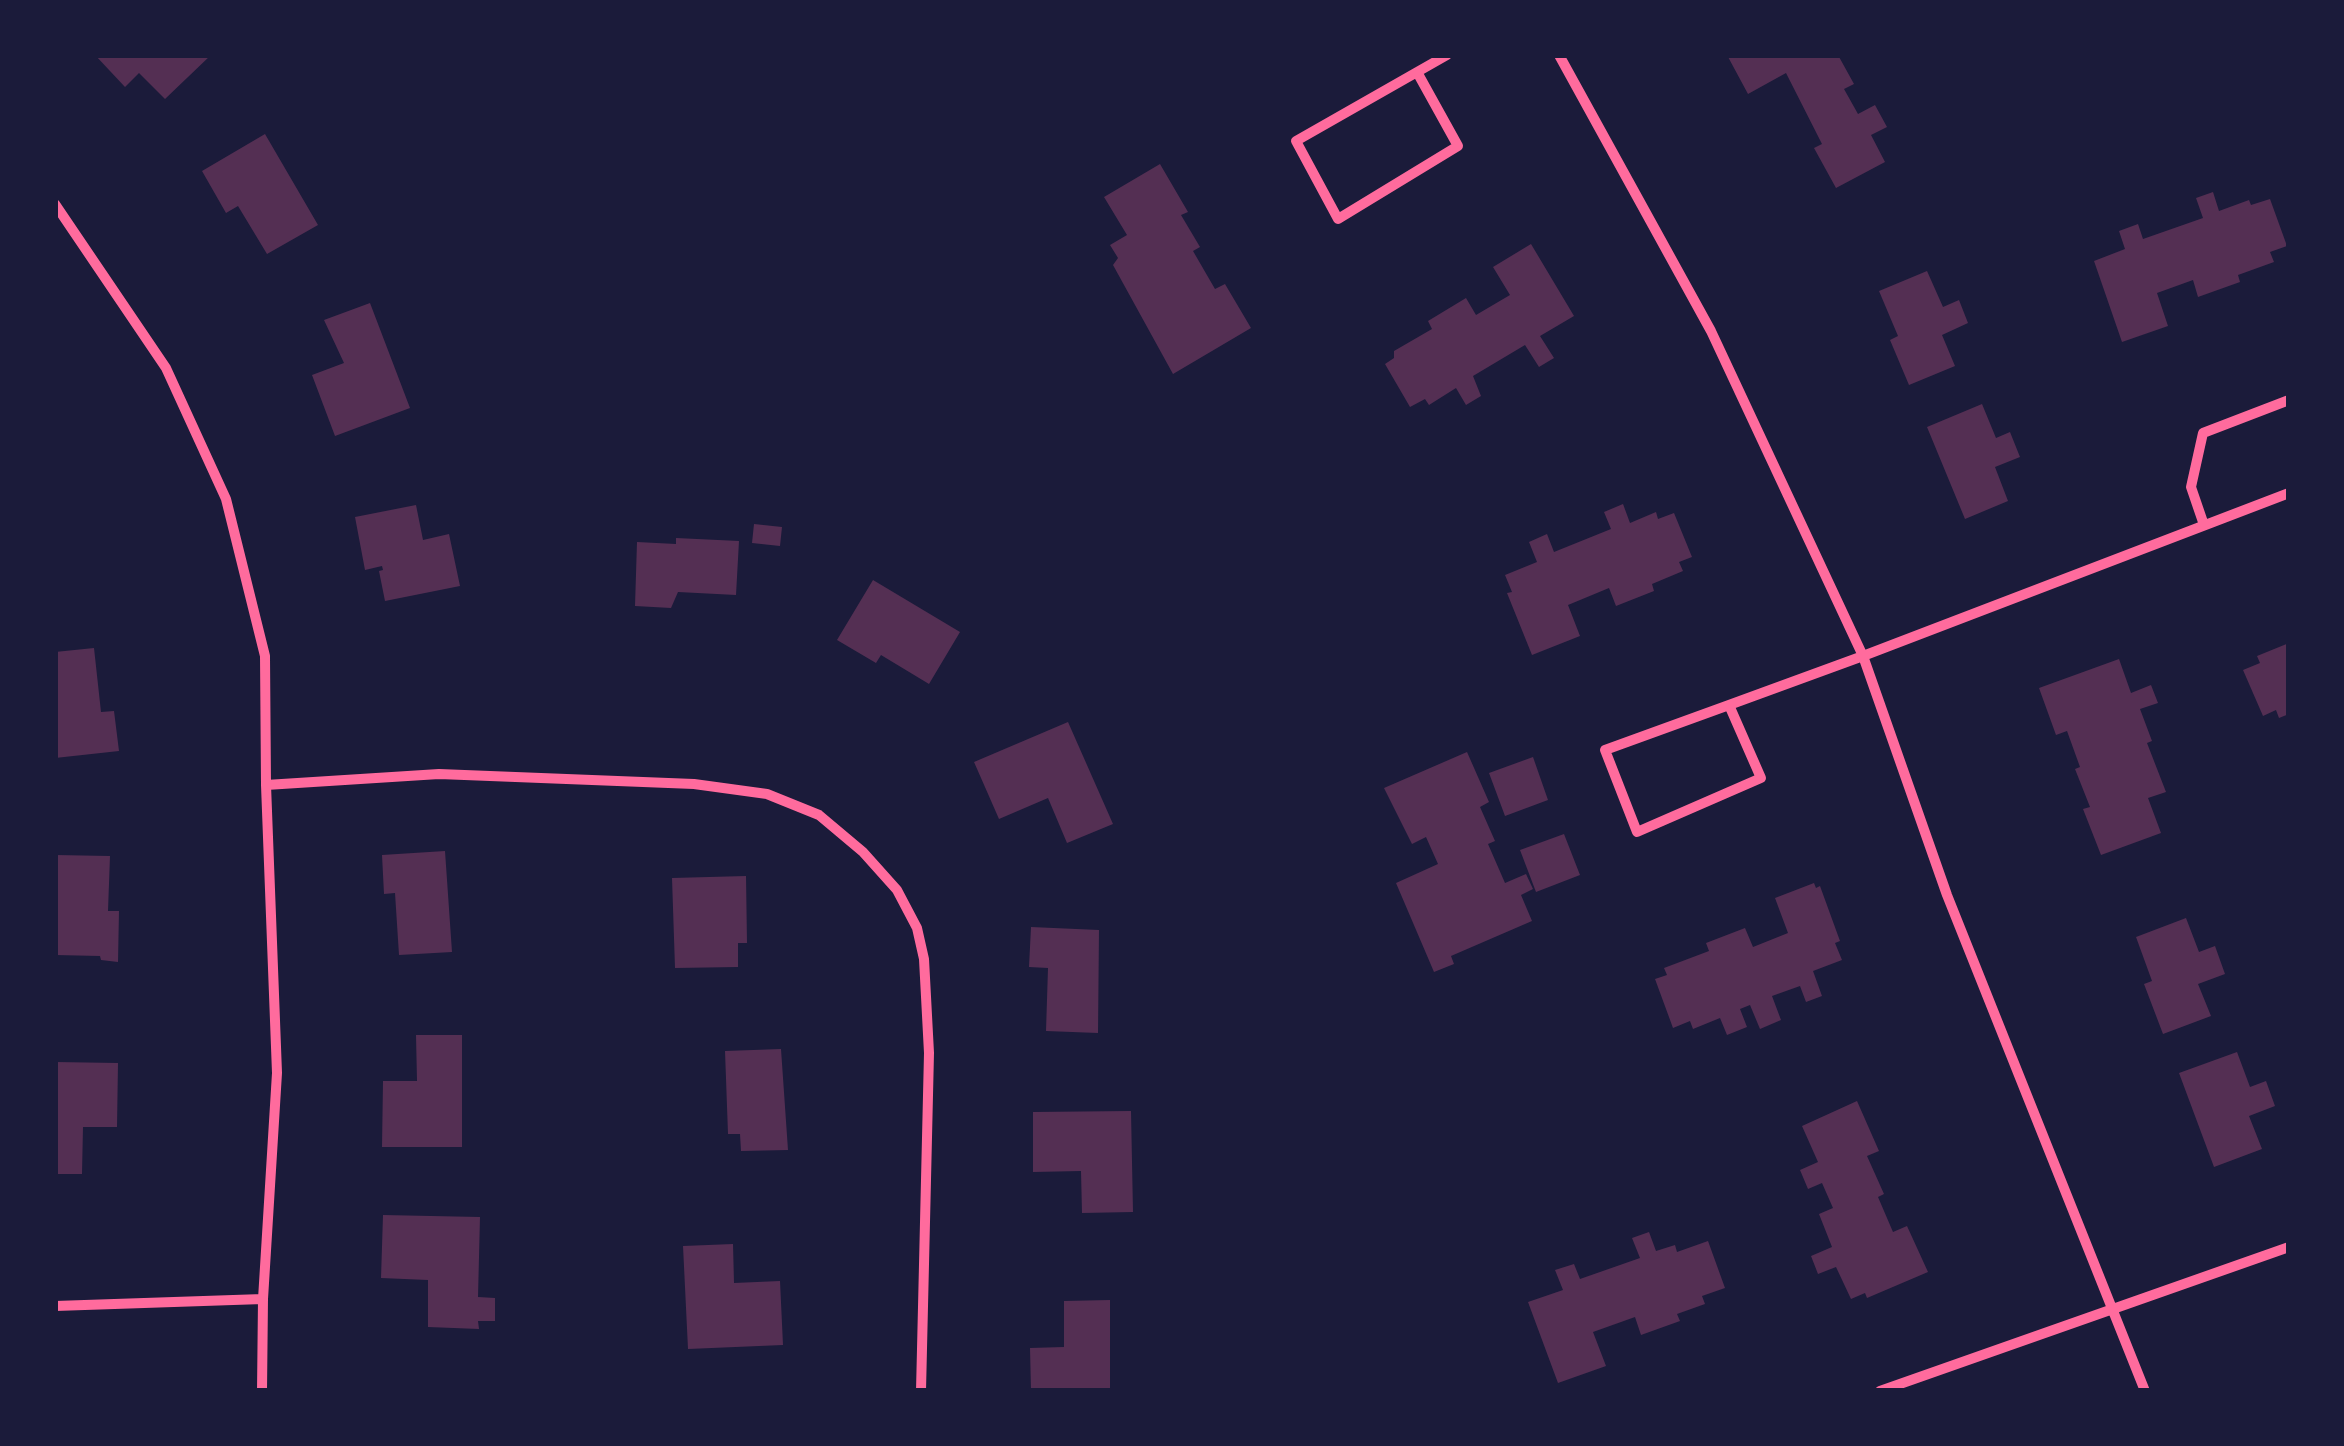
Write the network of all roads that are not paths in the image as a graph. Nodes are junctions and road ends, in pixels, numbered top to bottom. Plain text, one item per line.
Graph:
1 (1446, 55) edge
2 (1560, 55) edge
3 (1417, 72) junction
4 (55, 204) edge
5 (2289, 400) edge
6 (2289, 492) edge
7 (2204, 525) junction
8 (1863, 656) junction
9 (1729, 705) junction
10 (266, 786) junction
11 (2289, 1247) edge
12 (263, 1299) junction
13 (55, 1306) edge
14 (2111, 1310) junction
15 (262, 1391) edge
16 (921, 1391) edge
17 (1880, 1391) edge
18 (2145, 1391) edge

1 - 3 street
2 - 8 street
3 - 3 street
4 - 10 street
5 - 7 street
6 - 7 street
7 - 8 street
8 - 9 street
8 - 14 street
9 - 9 street
10 - 12 street
10 - 16 street
11 - 14 street
12 - 13 street
12 - 15 street
14 - 17 street
14 - 18 street

